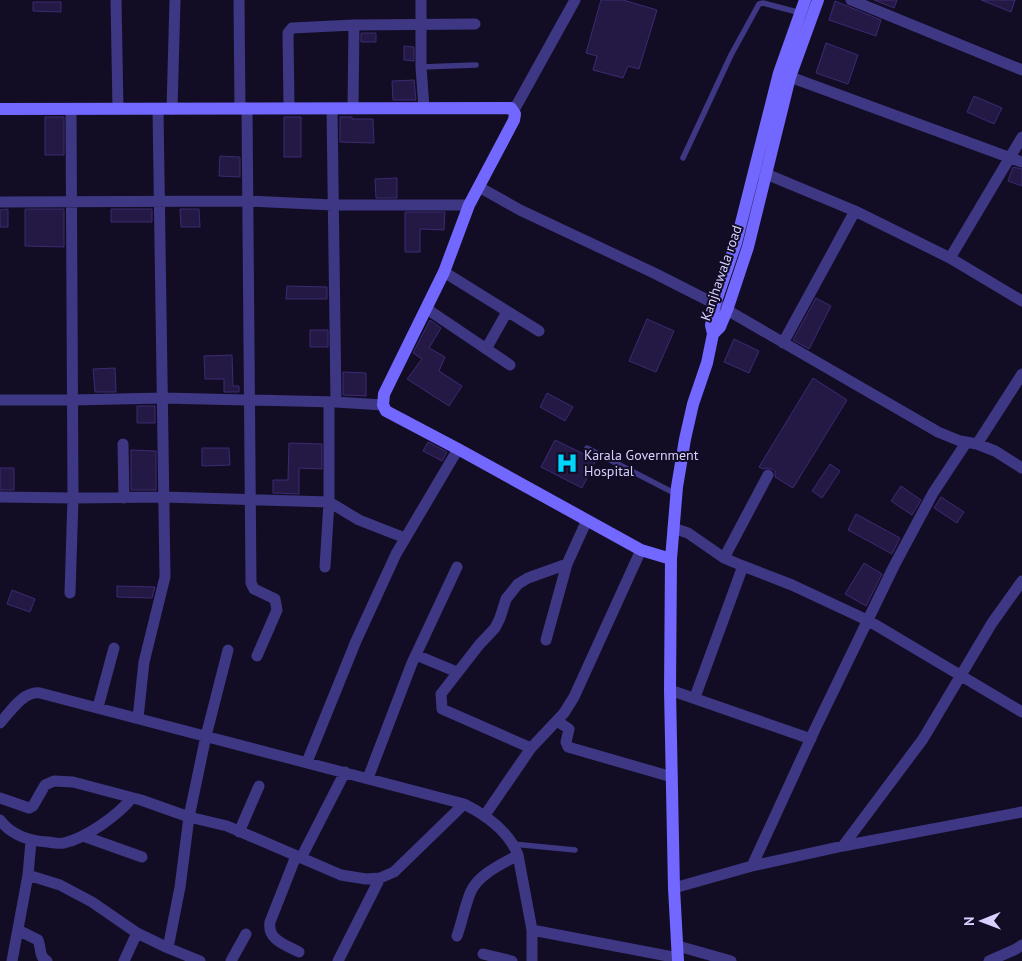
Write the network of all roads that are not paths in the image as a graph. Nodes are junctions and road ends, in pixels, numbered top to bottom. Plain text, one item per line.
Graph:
1 (116, 0) edge
2 (175, 0) edge
3 (240, 0) edge
4 (421, 0) edge
5 (575, 0) edge
6 (805, 0) edge
7 (818, 0) edge
8 (851, 0) edge
9 (762, 1) edge
10 (801, 13) junction
11 (475, 24) dead end
12 (354, 25) junction
13 (420, 26) junction
14 (476, 65) dead end
15 (422, 66) junction
16 (1022, 70) edge
17 (784, 75) junction
18 (289, 107) junction
19 (158, 108) junction
20 (244, 108) junction
21 (332, 108) junction
22 (353, 108) junction
23 (424, 108) junction
24 (0, 109) edge
25 (71, 109) junction
26 (118, 109) junction
27 (172, 109) junction
28 (514, 110) junction
29 (1022, 137) edge
30 (1010, 157) junction
31 (683, 158) dead end
32 (1022, 162) edge
33 (762, 172) junction
34 (479, 187) junction
35 (160, 201) junction
36 (247, 201) junction
37 (0, 202) edge
38 (72, 202) junction
39 (333, 205) junction
40 (469, 205) junction
41 (855, 211) junction
42 (950, 258) junction
43 (444, 272) junction
44 (1022, 301) edge
45 (721, 307) junction
46 (426, 309) junction
47 (507, 312) junction
48 (539, 332) dead end
49 (783, 343) junction
50 (486, 349) junction
51 (510, 364) dead end
52 (1022, 374) edge
53 (163, 398) junction
54 (0, 400) edge
55 (73, 400) junction
56 (248, 400) junction
57 (332, 402) junction
58 (383, 406) junction
59 (971, 443) junction
60 (123, 444) dead end
61 (458, 448) junction
62 (587, 448) dead end
63 (1022, 468) edge
64 (768, 475) dead end
65 (676, 494) junction
66 (0, 497) edge
67 (164, 497) junction
68 (73, 498) junction
69 (124, 498) junction
70 (249, 500) junction
71 (329, 502) junction
72 (587, 520) junction
73 (673, 528) junction
74 (405, 538) junction
75 (642, 550) junction
76 (724, 558) junction
77 (671, 559) junction
78 (567, 564) junction
79 (743, 566) junction
80 (324, 567) dead end
81 (457, 567) dead end
82 (1022, 580) edge
83 (70, 592) dead end
84 (869, 621) junction
85 (546, 640) dead end
86 (114, 648) dead end
87 (228, 650) dead end
88 (416, 654) junction
89 (258, 656) dead end
90 (457, 672) junction
91 (960, 676) junction
92 (670, 690) junction
93 (695, 697) junction
94 (98, 707) junction
95 (1022, 712) edge
96 (138, 718) junction
97 (557, 721) junction
98 (0, 723) edge
99 (206, 736) junction
100 (811, 739) junction
101 (530, 748) junction
102 (307, 762) junction
103 (345, 772) junction
104 (672, 777) junction
105 (368, 778) junction
106 (259, 786) dead end
107 (0, 798) edge
108 (132, 798) junction
109 (464, 804) junction
110 (1022, 812) edge
111 (485, 815) junction
112 (189, 818) junction
113 (0, 820) edge
114 (239, 832) junction
115 (83, 836) junction
116 (31, 841) junction
117 (514, 844) junction
118 (843, 846) junction
119 (575, 850) dead end
120 (518, 855) junction
121 (142, 857) dead end
122 (299, 857) junction
123 (752, 866) junction
124 (28, 875) junction
125 (380, 878) junction
126 (674, 888) junction
127 (18, 930) junction
128 (532, 930) junction
129 (137, 933) junction
130 (246, 934) dead end
131 (457, 936) dead end
132 (1019, 947) edge
133 (168, 948) junction
134 (299, 952) dead end
135 (483, 954) dead end
136 (678, 955) edge
137 (12, 961) edge
138 (47, 961) edge
139 (124, 961) edge
140 (200, 961) edge
141 (231, 961) edge
142 (338, 961) edge
143 (512, 961) edge
144 (532, 961) edge
145 (731, 961) edge
146 (989, 961) edge
147 (1011, 961) edge

1 - 26 street
2 - 27 street
3 - 20 street
4 - 13 street
5 - 28 street
6 - 10 street, Kanjhawala road
7 - 17 street, Kanjhawala road
8 - 16 street
9 - 10 lane
9 - 31 lane
10 - 17 street, Kanjhawala road
11 - 13 street
12 - 13 street
12 - 18 street
12 - 22 street
13 - 15 street
14 - 15 lane
15 - 23 street
17 - 30 street
17 - 33 street, Kanjhawala road
18 - 20 street
18 - 21 street
19 - 26 street
19 - 27 street
19 - 35 street
20 - 27 street
20 - 36 street
21 - 22 street
21 - 39 street
22 - 23 street
23 - 28 street
24 - 25 street
25 - 26 street
25 - 38 street
28 - 34 street
29 - 30 street
30 - 32 street
30 - 42 street
33 - 41 street
33 - 45 street, Kanjhawala road
34 - 40 street
34 - 45 street
35 - 36 street
35 - 38 street
35 - 53 street
36 - 39 street
36 - 56 street
37 - 38 street
38 - 55 street
39 - 40 street
39 - 57 street
40 - 43 street
41 - 42 street
41 - 49 street
42 - 44 street
43 - 46 street
43 - 47 street
45 - 49 street
45 - 65 street, Kanjhawala road
46 - 50 street
46 - 58 street
47 - 48 street
47 - 50 street
49 - 59 street
50 - 51 street
52 - 59 street
53 - 55 street
53 - 56 street
53 - 67 street
54 - 55 street
55 - 68 street
56 - 57 street
56 - 70 street
57 - 58 street
57 - 71 street
58 - 61 street
59 - 63 street
59 - 84 street
60 - 69 street
61 - 72 street
61 - 74 street
62 - 65 lane
64 - 76 street
65 - 73 street, Kanjhawala road
66 - 68 street
67 - 69 street
67 - 70 street
67 - 96 street
68 - 69 street
68 - 83 street
70 - 71 street
70 - 89 street
71 - 74 street
71 - 80 street
72 - 75 street
72 - 78 street
73 - 76 street
73 - 77 street, Kanjhawala road
74 - 102 street
75 - 77 street
75 - 97 street
76 - 79 street
77 - 92 street, Kanjhawala road
78 - 85 street
78 - 90 street
79 - 84 street
79 - 93 street
81 - 88 street
82 - 91 street
84 - 91 street
84 - 100 street
86 - 94 street
87 - 99 street
88 - 90 street
88 - 105 street
90 - 101 street
91 - 95 street
91 - 118 street
92 - 93 street
92 - 104 street, Kanjhawala road
93 - 100 street
94 - 96 street
94 - 98 street
96 - 99 street
97 - 101 street
97 - 104 street
99 - 102 street
99 - 112 street
100 - 123 street
101 - 111 street
102 - 103 street
103 - 105 street
103 - 122 street
104 - 126 street, Kanjhawala road
105 - 109 street
106 - 114 street
107 - 108 street
108 - 112 street
108 - 115 street
109 - 111 street
109 - 125 street
110 - 118 street
111 - 117 street
112 - 114 street
112 - 133 street
113 - 116 street
114 - 122 street
115 - 116 street
115 - 121 street
116 - 124 street
117 - 119 lane
117 - 120 street
118 - 123 street
120 - 128 street
120 - 131 street
122 - 125 street
122 - 134 street
123 - 126 street
124 - 127 street
124 - 129 street
125 - 142 street
126 - 136 street, Kanjhawala road
127 - 137 street
127 - 138 street
128 - 136 street
128 - 144 street
129 - 133 street
129 - 139 street
130 - 141 street
132 - 146 street
132 - 147 street
133 - 140 street
135 - 143 street
136 - 145 street

